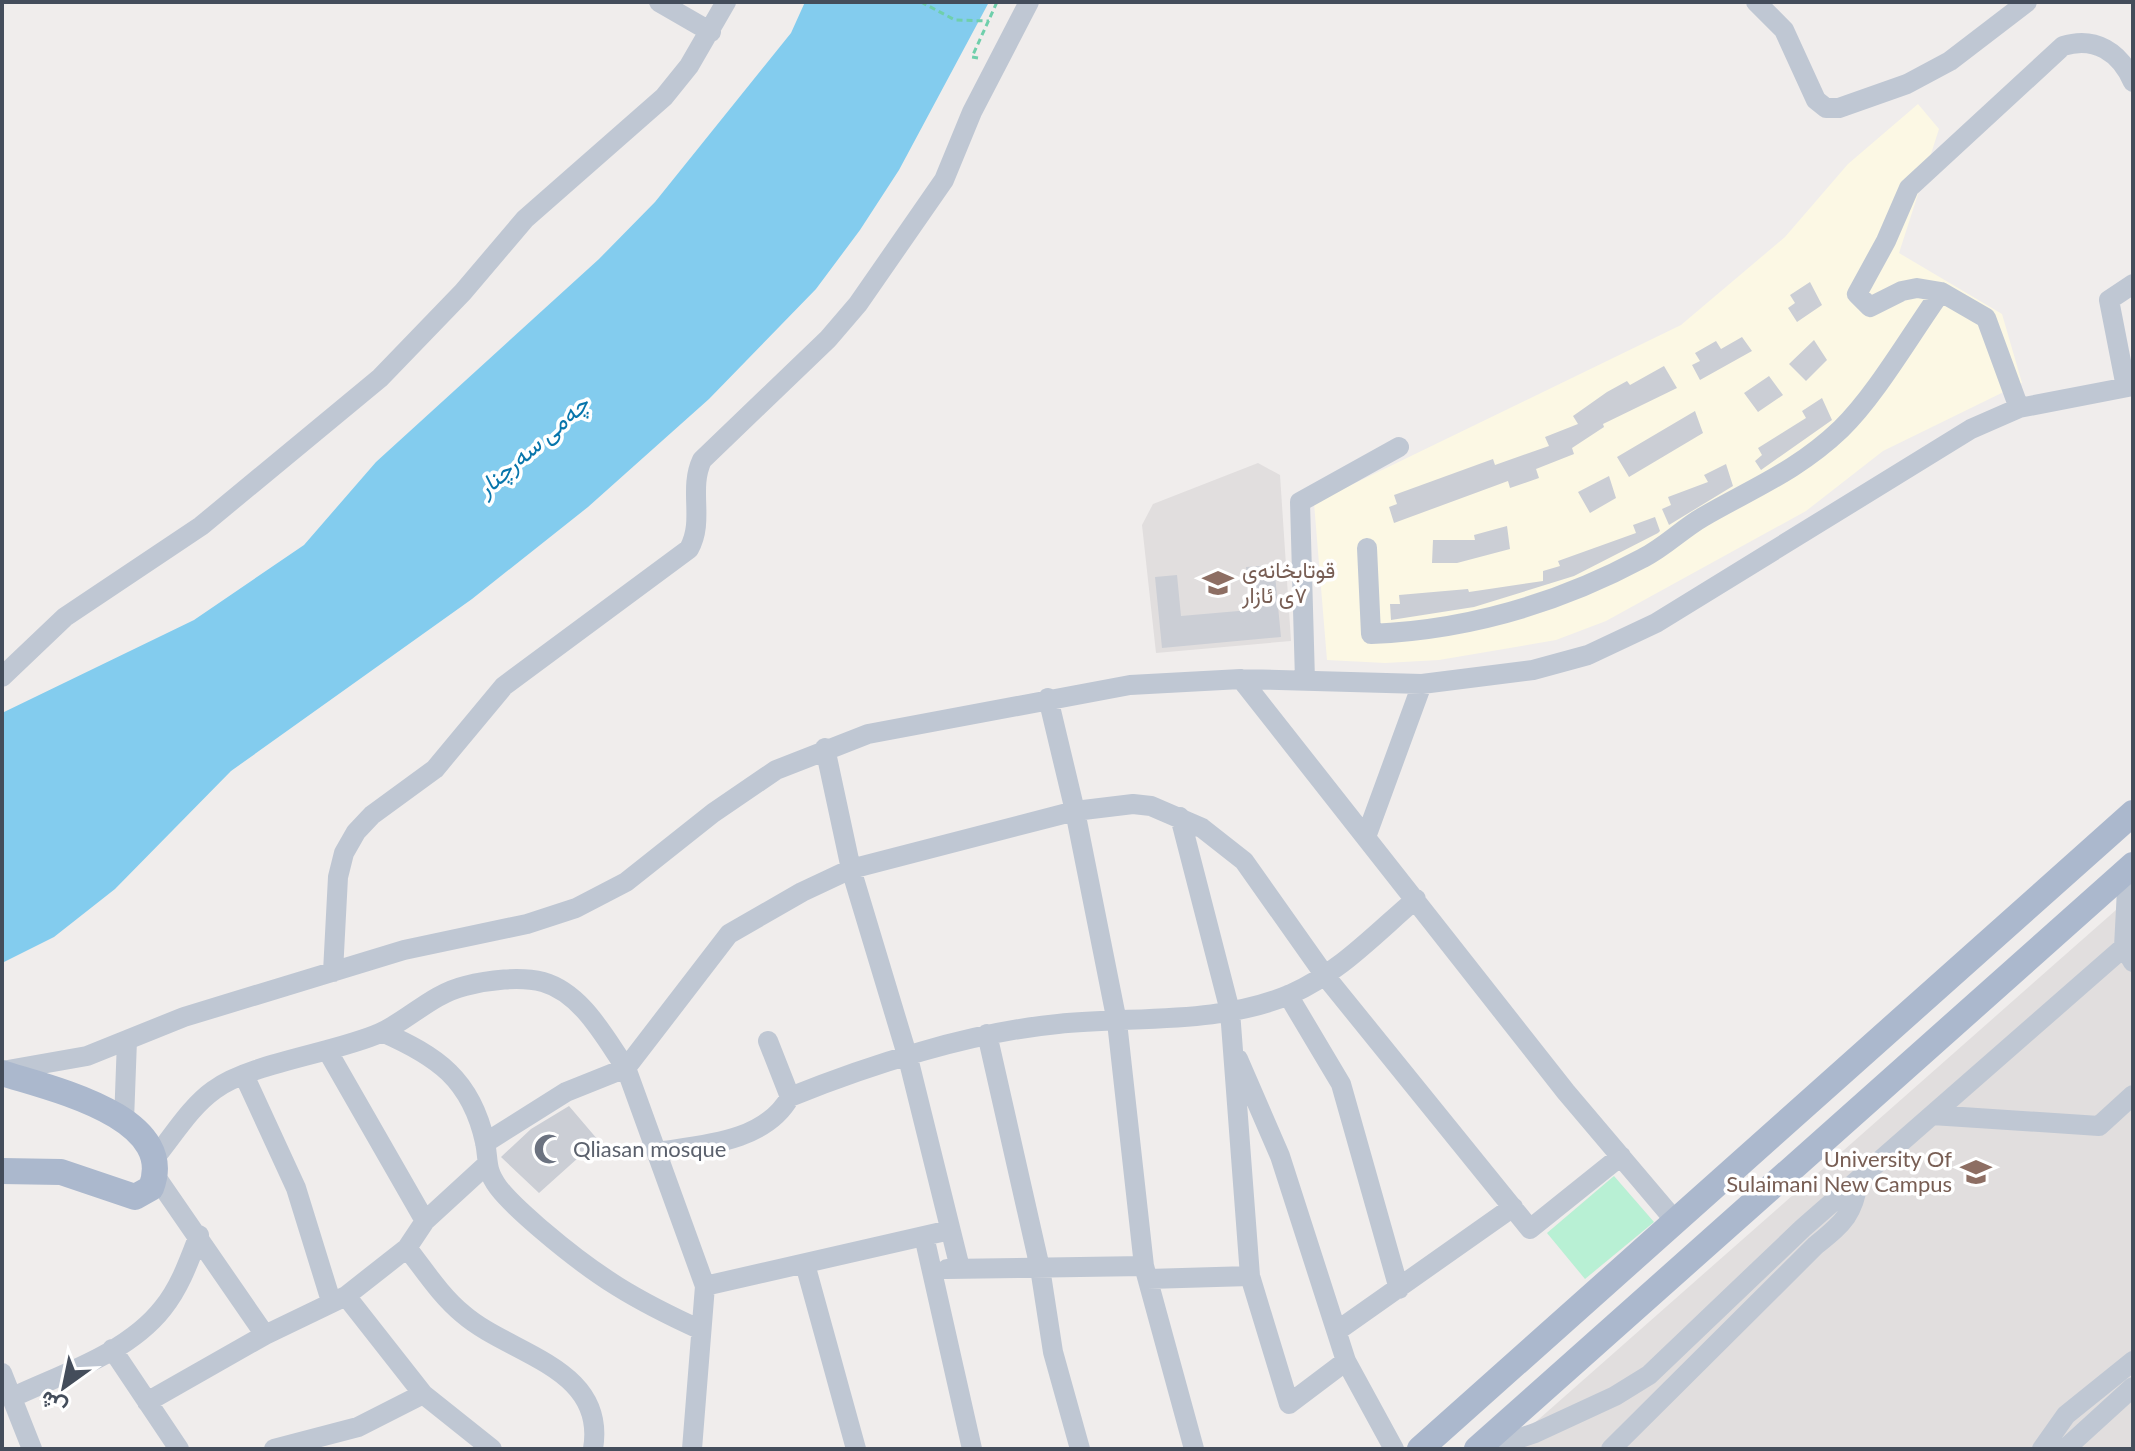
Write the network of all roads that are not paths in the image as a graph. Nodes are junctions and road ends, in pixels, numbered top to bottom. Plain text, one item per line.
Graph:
1 (659, 2) edge
2 (726, 2) edge
3 (1029, 2) edge
4 (1756, 2) edge
5 (2027, 2) edge
6 (711, 32) junction
7 (2133, 82) edge
8 (2133, 284) edge
9 (1941, 292) junction
10 (2129, 387) edge
11 (2019, 408) junction
12 (1399, 447) dead end
13 (1367, 548) dead end
14 (2, 677) edge
15 (1241, 679) junction
16 (1305, 680) junction
17 (1422, 684) junction
18 (1048, 698) junction
19 (825, 748) junction
20 (1075, 811) junction
21 (2133, 813) edge
22 (1180, 817) junction
23 (1366, 837) junction
24 (2131, 867) edge
25 (851, 869) junction
26 (1416, 899) junction
27 (2129, 954) edge
28 (333, 972) junction
29 (1326, 977) junction
30 (1288, 995) junction
31 (1230, 1011) junction
32 (1117, 1022) junction
33 (382, 1032) junction
34 (987, 1034) junction
35 (127, 1040) junction
36 (768, 1041) dead end
37 (1231, 1044) junction
38 (327, 1050) junction
39 (908, 1058) junction
40 (626, 1068) junction
41 (2, 1072) edge
42 (244, 1075) junction
43 (2133, 1095) edge
44 (790, 1097) junction
45 (1932, 1115) junction
46 (124, 1121) junction
47 (485, 1143) junction
48 (657, 1152) junction
49 (1621, 1156) junction
50 (485, 1166) junction
51 (154, 1167) junction
52 (2, 1171) edge
53 (1859, 1179) junction
54 (1513, 1207) junction
55 (425, 1221) junction
56 (1677, 1223) junction
57 (950, 1230) junction
58 (199, 1235) junction
59 (924, 1236) junction
60 (407, 1248) junction
61 (805, 1264) junction
62 (960, 1268) junction
63 (1040, 1268) junction
64 (931, 1269) junction
65 (1146, 1272) junction
66 (1250, 1276) junction
67 (705, 1286) junction
68 (1399, 1289) junction
69 (338, 1298) junction
70 (701, 1330) junction
71 (1337, 1331) junction
72 (265, 1335) junction
73 (112, 1349) junction
74 (1346, 1361) junction
75 (2133, 1361) edge
76 (2, 1373) edge
77 (2133, 1387) edge
78 (423, 1394) junction
79 (13, 1397) junction
80 (147, 1402) junction
81 (327, 1442) edge
82 (32, 1449) edge
83 (179, 1449) edge
84 (274, 1449) edge
85 (492, 1449) edge
86 (593, 1449) edge
87 (692, 1449) edge
88 (856, 1449) edge
89 (972, 1449) edge
90 (1080, 1449) edge
91 (1194, 1449) edge
92 (1394, 1449) edge
93 (1420, 1449) edge
94 (1477, 1449) edge
95 (1487, 1449) edge
96 (1611, 1449) edge
97 (2042, 1449) edge
98 (2065, 1449) edge

1 - 6 street
2 - 6 street
3 - 28 street
4 - 5 street
6 - 14 street
7 - 9 street
8 - 10 street
9 - 11 street
9 - 13 street
10 - 11 street
11 - 17 street
12 - 16 street
15 - 16 street
15 - 18 street
15 - 23 street
16 - 17 street
17 - 23 street
18 - 19 street
18 - 20 street
19 - 25 street
19 - 28 street
20 - 22 street
20 - 25 street
20 - 32 street
21 - 56 main road
22 - 29 street
22 - 31 street
23 - 26 street
24 - 27 street
24 - 94 main road
25 - 39 street
25 - 40 street
26 - 29 street
26 - 49 street
27 - 45 street
28 - 35 street
29 - 30 street
29 - 54 street
30 - 31 street
30 - 68 street
31 - 32 street
31 - 37 street
32 - 34 street
32 - 65 street
33 - 38 street
33 - 40 street
33 - 47 street
34 - 39 street
34 - 63 street
35 - 41 street
35 - 46 street
36 - 44 street
37 - 66 street
37 - 71 street
38 - 42 street
38 - 55 street
39 - 44 street
39 - 57 street
40 - 47 street
40 - 48 street
41 - 46 main road
42 - 51 street
42 - 69 street
43 - 45 street
44 - 48 street
45 - 53 street
46 - 51 main road
47 - 50 street
48 - 67 street
49 - 54 street
49 - 56 street
50 - 55 street
50 - 70 street
51 - 52 main road
51 - 58 street
53 - 95 street
53 - 96 street
54 - 68 street
55 - 60 street
56 - 93 main road
57 - 59 street
57 - 62 street
58 - 72 street
58 - 73 street
59 - 61 street
59 - 64 street
60 - 69 street
60 - 86 street
61 - 67 street
61 - 88 street
62 - 63 street
62 - 64 street
63 - 65 street
63 - 90 street
64 - 89 street
65 - 66 street
65 - 91 street
66 - 74 street
67 - 70 street
68 - 71 street
69 - 72 street
69 - 78 street
70 - 87 street
71 - 74 street
72 - 80 street
73 - 79 street
73 - 80 street
74 - 92 street
75 - 97 street
76 - 79 street
77 - 98 street
78 - 81 street
78 - 85 street
79 - 82 street
80 - 83 street
81 - 84 street

